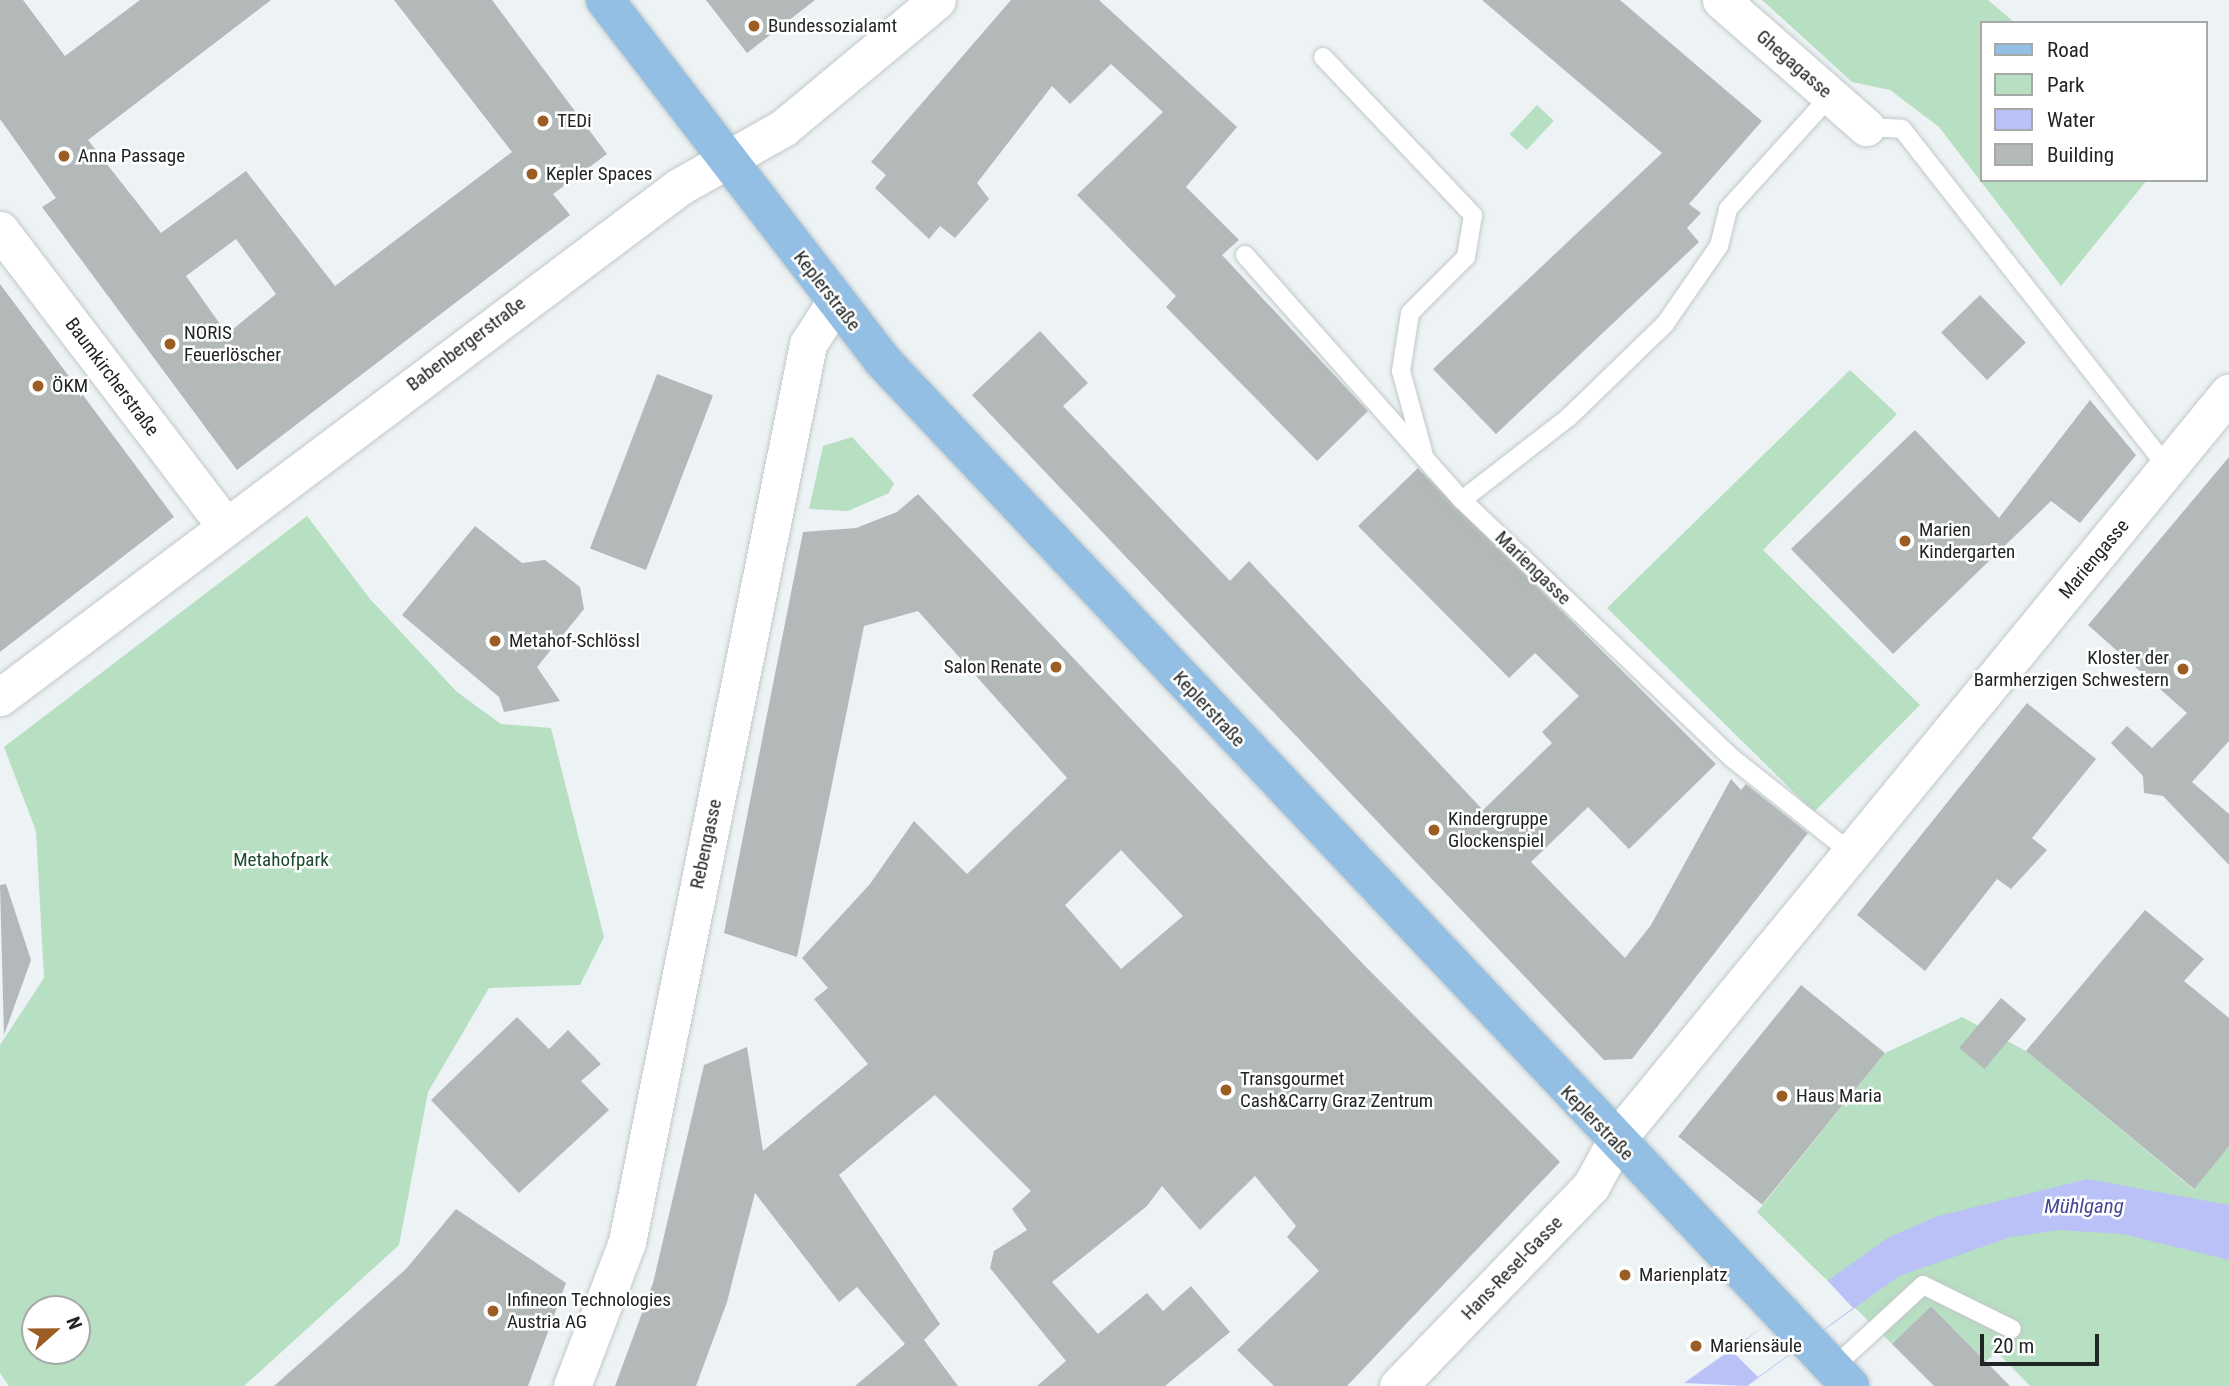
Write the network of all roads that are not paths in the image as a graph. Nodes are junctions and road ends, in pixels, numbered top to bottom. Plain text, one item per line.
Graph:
1 (605, 0) edge
2 (937, 0) edge
3 (1721, 0) edge
4 (1323, 57) dead end
5 (1830, 96) junction
6 (1866, 127) joint
7 (730, 162) junction
8 (0, 230) edge
9 (1245, 255) dead end
10 (835, 302) junction
11 (2229, 394) edge
12 (1425, 463) junction
13 (2169, 469) junction
14 (1462, 500) junction
15 (224, 524) junction
16 (0, 697) edge
17 (1850, 852) junction
18 (1615, 1142) junction
19 (2012, 1329) dead end
20 (1830, 1366) edge
21 (572, 1386) edge
22 (1398, 1386) edge

1 - 7 main road, Keplerstraße
2 - 7 street, Babenbergerstraße
3 - 5 street, Ghegagasse
4 - 12 lane
5 - 6 street, Ghegagasse
5 - 14 lane
6 - 13 lane
7 - 10 main road, Keplerstraße
7 - 15 street, Babenbergerstraße
8 - 15 street, Baumkircherstraße
9 - 12 lane, Mariengasse
10 - 18 main road, Keplerstraße
10 - 21 street, Rebengasse
11 - 13 street, Mariengasse
12 - 14 lane, Mariengasse
13 - 17 street, Mariengasse
14 - 17 lane, Mariengasse
15 - 16 street, Babenbergerstraße
17 - 18 street, Mariengasse
18 - 20 main road, Keplerstraße
18 - 22 street, Hans-Resel-Gasse
19 - 20 lane

